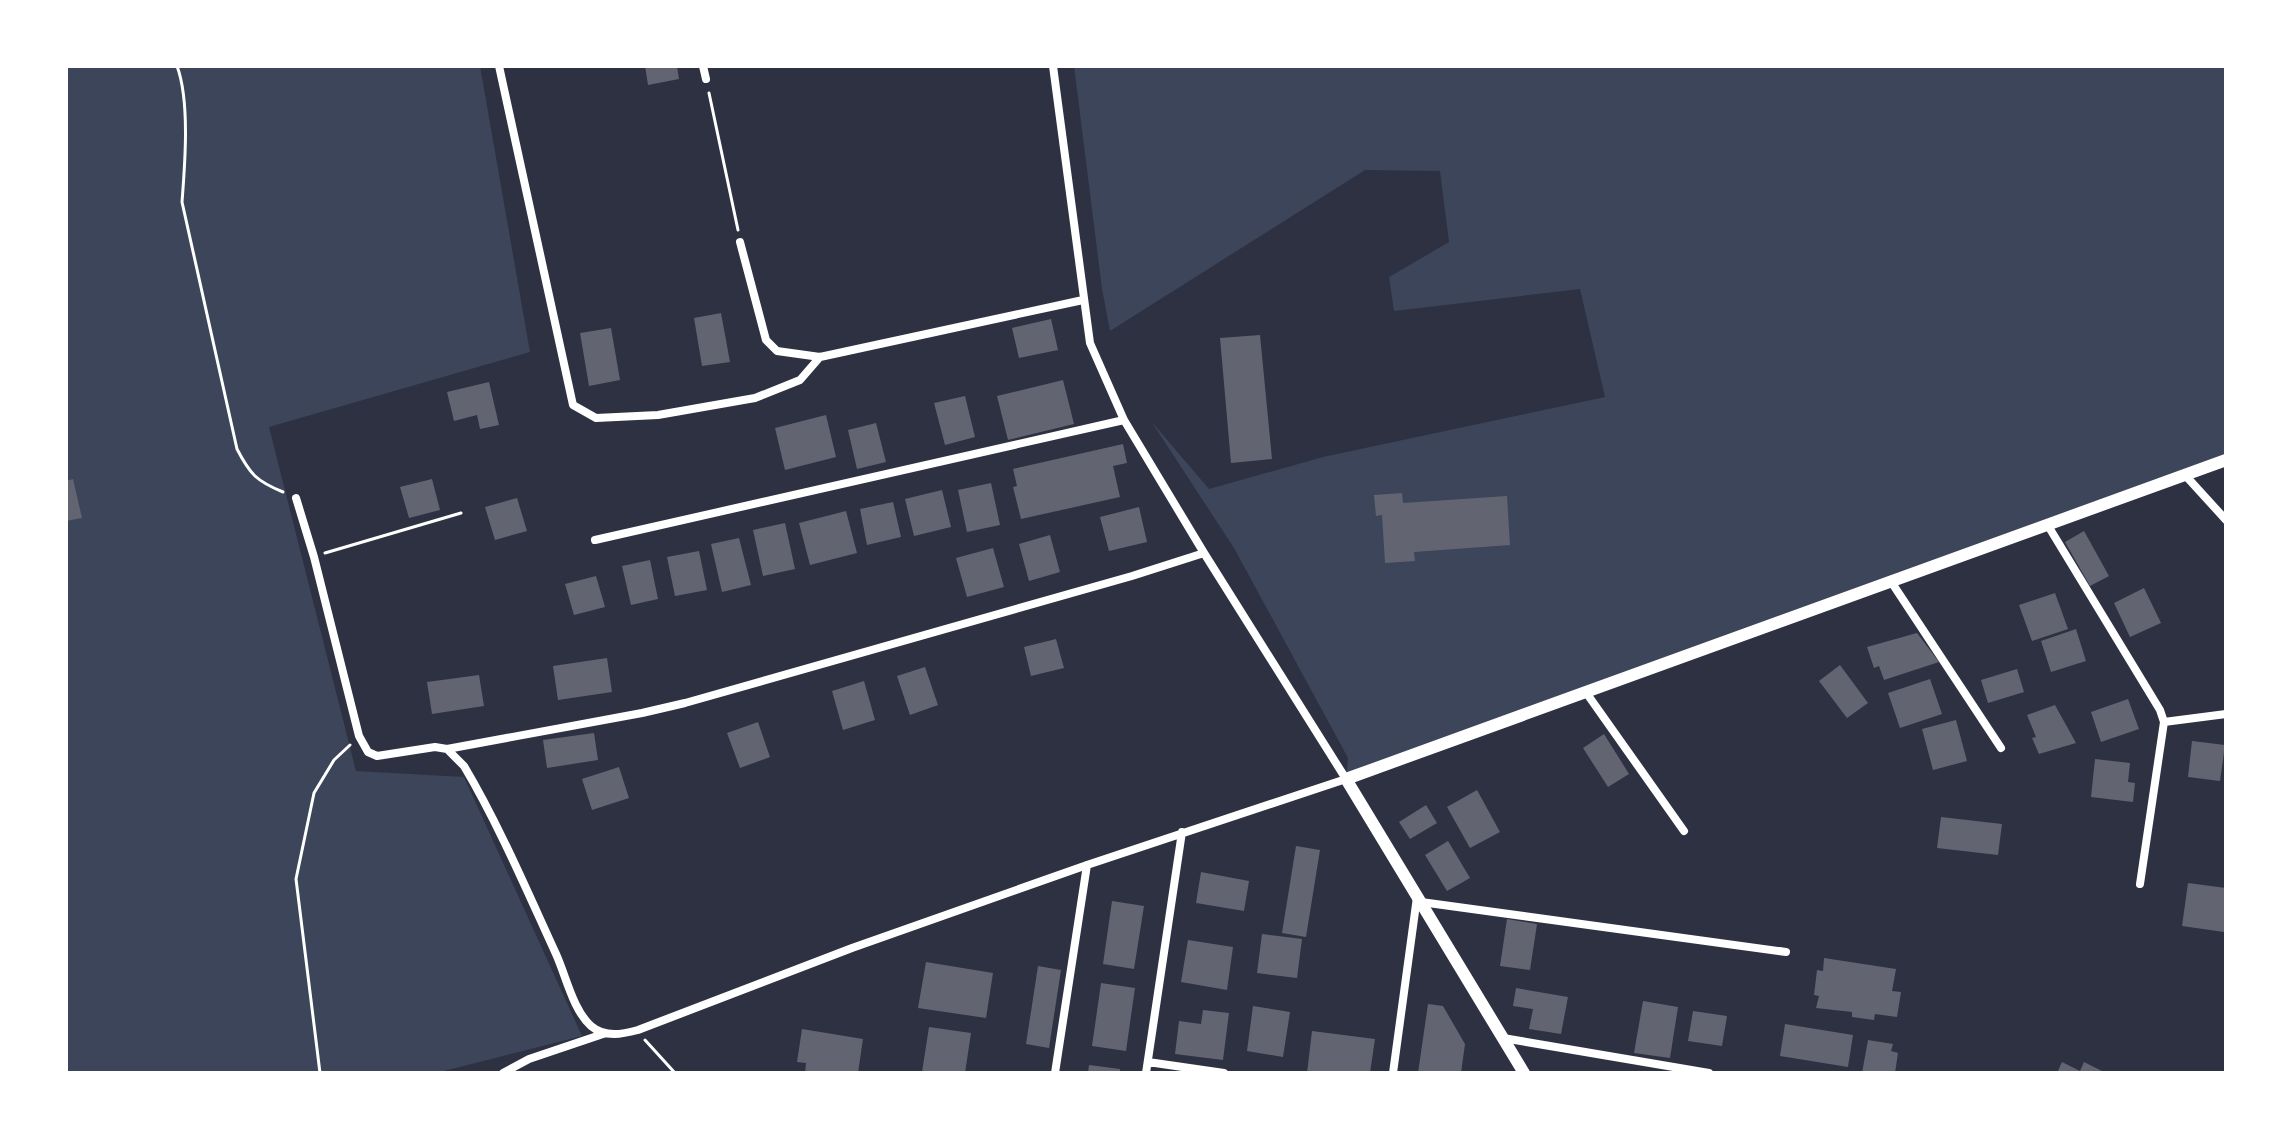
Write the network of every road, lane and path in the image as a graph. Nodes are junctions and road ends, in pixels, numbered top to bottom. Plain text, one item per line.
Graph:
1 (177, 66) edge
2 (499, 66) edge
3 (703, 66) edge
4 (1053, 66) edge
5 (706, 79) joint
6 (740, 242) joint
7 (1083, 300) junction
8 (820, 357) junction
9 (1124, 420) junction
10 (2226, 460) edge
11 (2185, 475) junction
12 (296, 498) joint
13 (461, 513) dead end
14 (2226, 520) edge
15 (2047, 524) junction
16 (595, 540) dead end
17 (1204, 553) junction
18 (314, 557) junction
19 (1890, 580) junction
20 (1585, 691) junction
21 (2226, 714) edge
22 (2164, 722) junction
23 (359, 736) junction
24 (2001, 748) dead end
25 (447, 749) junction
26 (1346, 779) junction
27 (1684, 831) dead end
28 (1182, 832) junction
29 (1087, 865) junction
30 (2140, 884) dead end
31 (1419, 899) junction
32 (1786, 952) dead end
33 (638, 1030) junction
34 (607, 1033) junction
35 (1503, 1038) junction
36 (1148, 1062) junction
37 (320, 1073) edge
38 (503, 1073) edge
39 (675, 1073) edge
40 (1055, 1073) edge
41 (1146, 1073) edge
42 (1224, 1073) edge
43 (1393, 1073) edge
44 (1524, 1073) edge
45 (1709, 1073) edge

1 - 12 path
2 - 8 street
3 - 5 street
4 - 7 street
5 - 6 path
6 - 8 street
7 - 8 street
7 - 9 street
9 - 16 street
9 - 17 street
10 - 11 street
11 - 14 street
11 - 15 street
12 - 18 street
13 - 18 path
15 - 19 street
15 - 22 street
17 - 25 street
17 - 26 street
18 - 23 street
19 - 20 street
19 - 24 street
20 - 26 street
20 - 27 street
21 - 22 street
22 - 30 street
23 - 25 street
23 - 37 path
25 - 34 street
26 - 28 street
26 - 31 street
28 - 29 street
28 - 36 street
29 - 33 street
29 - 40 street
31 - 32 street
31 - 35 street
31 - 43 street
33 - 34 street
33 - 39 path
34 - 38 street
35 - 44 street
35 - 45 street
36 - 41 street
36 - 42 street

